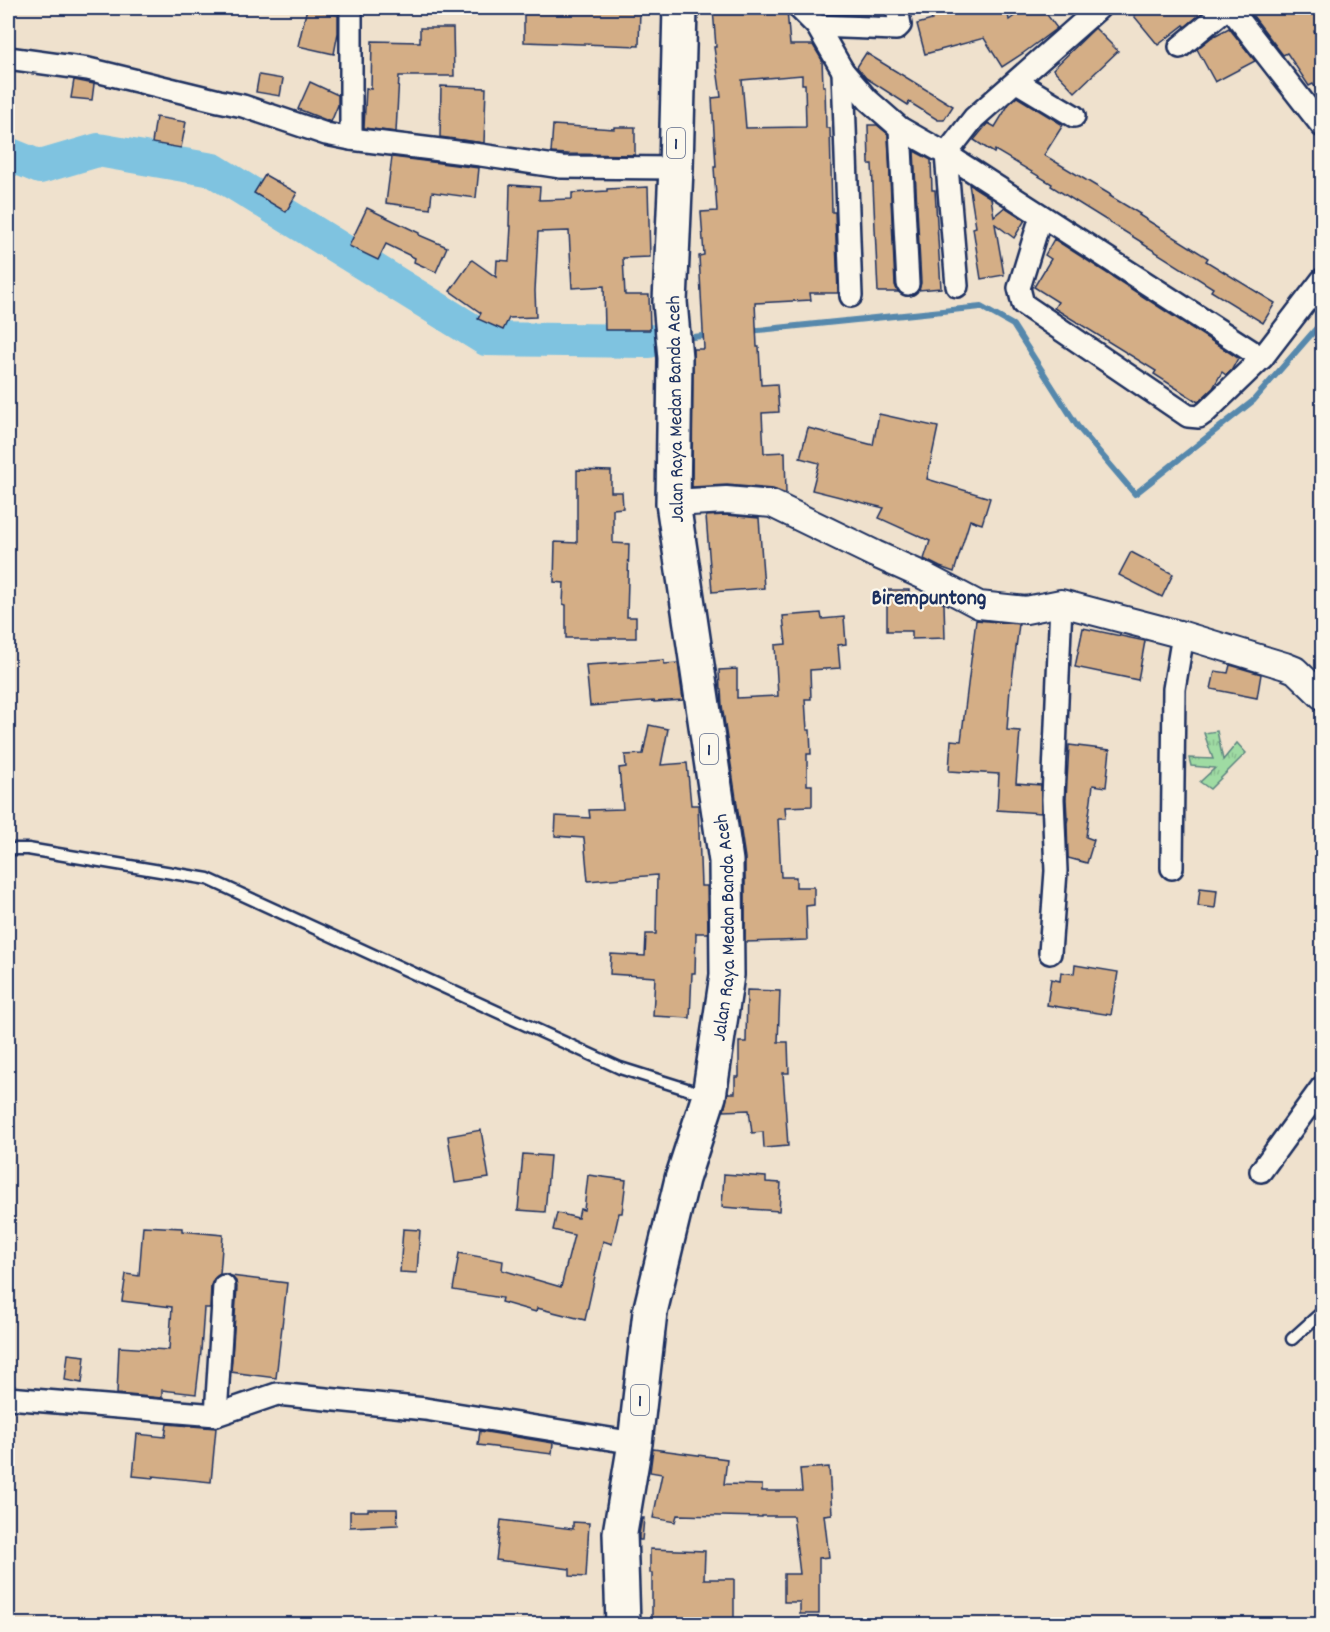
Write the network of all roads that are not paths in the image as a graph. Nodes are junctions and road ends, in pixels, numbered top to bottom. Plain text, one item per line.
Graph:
1 (351, 8) edge
2 (680, 8) edge
3 (799, 8) edge
4 (897, 8) edge
5 (1099, 8) edge
6 (1228, 8) edge
7 (817, 26) junction
8 (1180, 47) dead end
9 (8, 58) edge
10 (843, 71) junction
11 (1017, 82) junction
12 (1074, 116) dead end
13 (1323, 126) edge
14 (900, 128) junction
15 (351, 139) junction
16 (946, 154) junction
17 (676, 168) junction
18 (1041, 216) junction
19 (1323, 280) edge
20 (908, 285) dead end
21 (957, 286) dead end
22 (851, 296) dead end
23 (1262, 358) junction
24 (673, 503) junction
25 (1061, 603) junction
26 (1183, 635) junction
27 (1323, 696) edge
28 (8, 849) edge
29 (1172, 868) dead end
30 (1050, 953) dead end
31 (1323, 1087) edge
32 (709, 1095) junction
33 (1261, 1171) dead end
34 (224, 1286) dead end
35 (1323, 1312) edge
36 (1292, 1339) dead end
37 (8, 1398) edge
38 (216, 1414) junction
39 (636, 1443) junction
40 (623, 1624) edge

1 - 15 street
2 - 17 highway, Jalan Raya Medan Banda Aceh / 1
3 - 7 street
4 - 7 street
5 - 11 street
6 - 8 street
6 - 13 street
7 - 10 street
9 - 15 street
10 - 14 street
10 - 22 street
11 - 12 street
11 - 16 street
14 - 16 street
14 - 20 street
15 - 17 street
16 - 18 street
16 - 21 street
17 - 24 highway, Jalan Raya Medan Banda Aceh / 1
18 - 23 street
18 - 23 street
19 - 23 street
24 - 25 street
24 - 32 highway, Jalan Raya Medan Banda Aceh / 1
25 - 26 street
25 - 30 street
26 - 27 street
26 - 29 street
28 - 32 lane
31 - 33 street
32 - 39 highway, Jalan Raya Medan Banda Aceh / 1
34 - 38 street
35 - 36 lane
37 - 38 street
38 - 39 street
39 - 40 highway, Jalan Raya Medan Banda Aceh / 1

